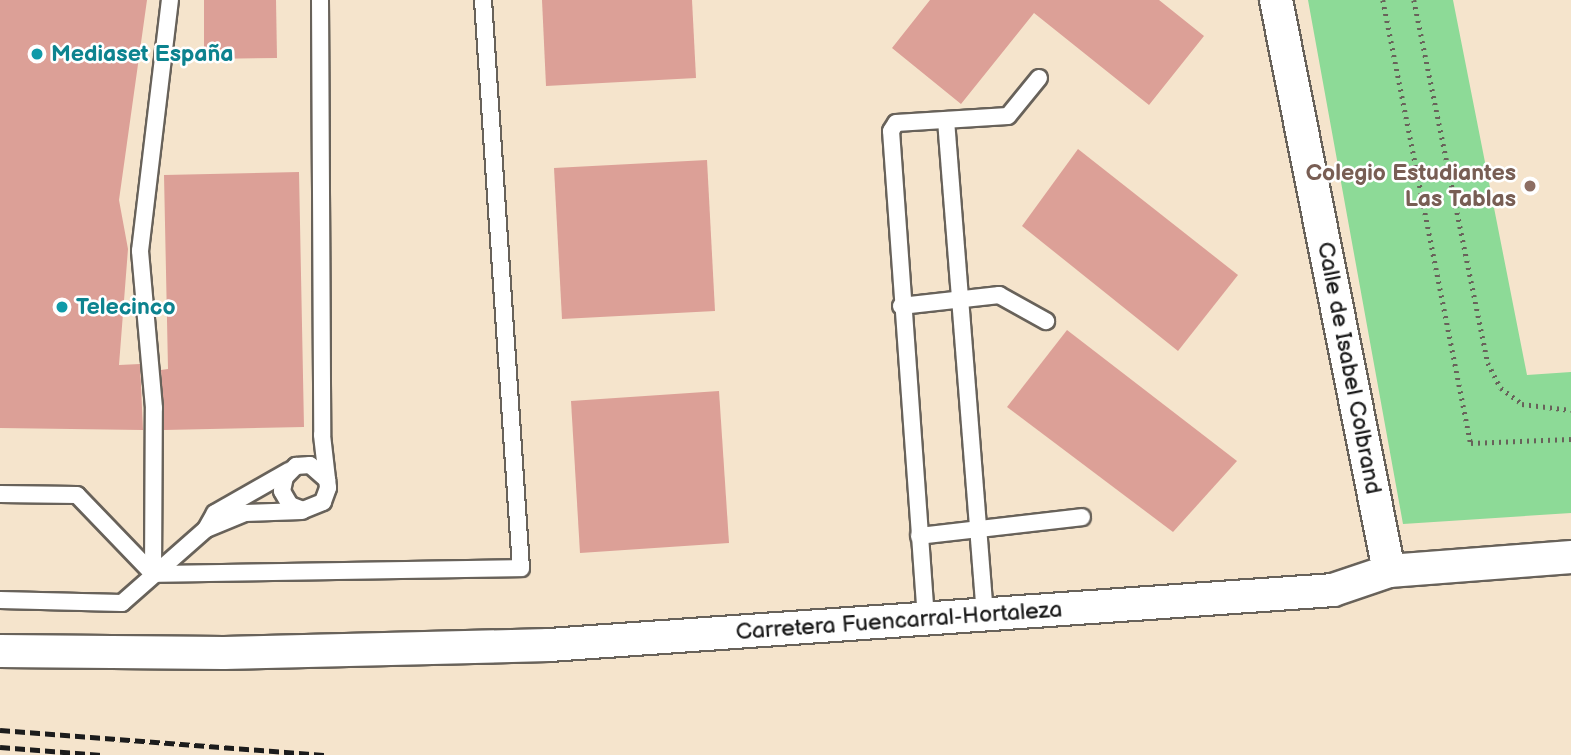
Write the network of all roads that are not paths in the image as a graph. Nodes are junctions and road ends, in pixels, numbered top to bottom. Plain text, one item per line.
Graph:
1 (170, 0) edge
2 (320, 0) edge
3 (483, 0) edge
4 (1276, 0) edge
5 (1039, 78) dead end
6 (946, 120) junction
7 (960, 299) junction
8 (901, 306) junction
9 (1046, 321) dead end
10 (322, 435) junction
11 (310, 465) junction
12 (289, 471) junction
13 (327, 480) junction
14 (0, 494) edge
15 (303, 510) junction
16 (1082, 517) dead end
17 (206, 529) junction
18 (978, 529) junction
19 (919, 536) junction
20 (1571, 557) edge
21 (1389, 571) junction
22 (153, 574) junction
23 (0, 600) edge
24 (985, 614) junction
25 (926, 619) junction
26 (0, 651) edge

1 - 22 lane
2 - 10 lane
3 - 22 lane
4 - 21 street, Calle de Isabel Colbrand
5 - 6 lane
6 - 7 lane
6 - 8 lane
7 - 8 lane
7 - 9 lane
7 - 18 lane
8 - 19 lane
10 - 11 lane
10 - 13 lane
11 - 12 lane
11 - 13 lane
12 - 15 lane
12 - 17 lane
13 - 15 lane
14 - 22 lane
15 - 17 lane
16 - 18 lane
17 - 22 lane
18 - 19 lane
18 - 24 lane
19 - 25 lane
20 - 21 street, Carretera Fuencarral-Hortaleza
21 - 24 street, Carretera Fuencarral-Hortaleza
22 - 23 lane
24 - 25 street, Carretera Fuencarral-Hortaleza
25 - 26 street, Carretera Fuencarral-Hortaleza

